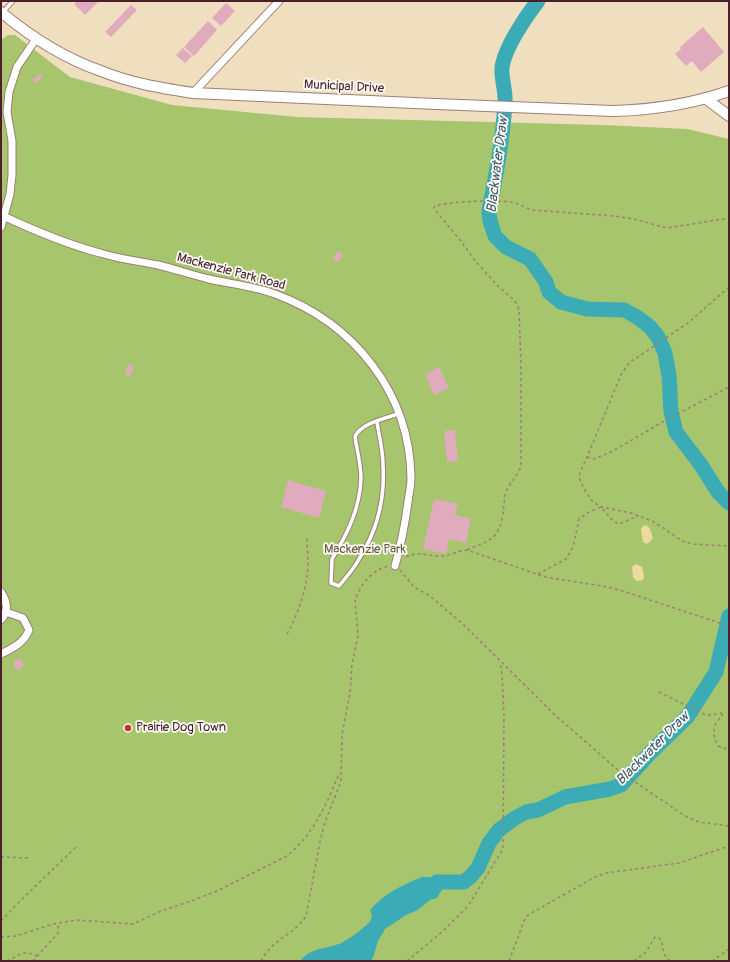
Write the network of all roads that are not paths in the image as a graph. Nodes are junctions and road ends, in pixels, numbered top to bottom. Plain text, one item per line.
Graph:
1 (13, 1) edge
2 (279, 1) edge
3 (2, 13) edge
4 (36, 39) junction
5 (729, 91) edge
6 (193, 93) junction
7 (705, 98) junction
8 (729, 116) edge
9 (3, 216) edge
10 (1, 227) edge
11 (399, 413) junction
12 (377, 422) junction
13 (398, 566) road end
14 (1, 592) edge
15 (6, 612) junction
16 (1, 620) edge
17 (1, 654) edge

1 - 3 lane
2 - 6 street
3 - 4 street, Municipal Drive
4 - 6 street, Municipal Drive
4 - 9 street
5 - 7 street, Municipal Drive
6 - 7 street, Municipal Drive
7 - 8 street
9 - 10 street
9 - 11 street, Mackenzie Park Road
11 - 12 lane
11 - 13 street, Mackenzie Park Road
12 - 12 lane
14 - 15 street
15 - 16 street
15 - 17 street

